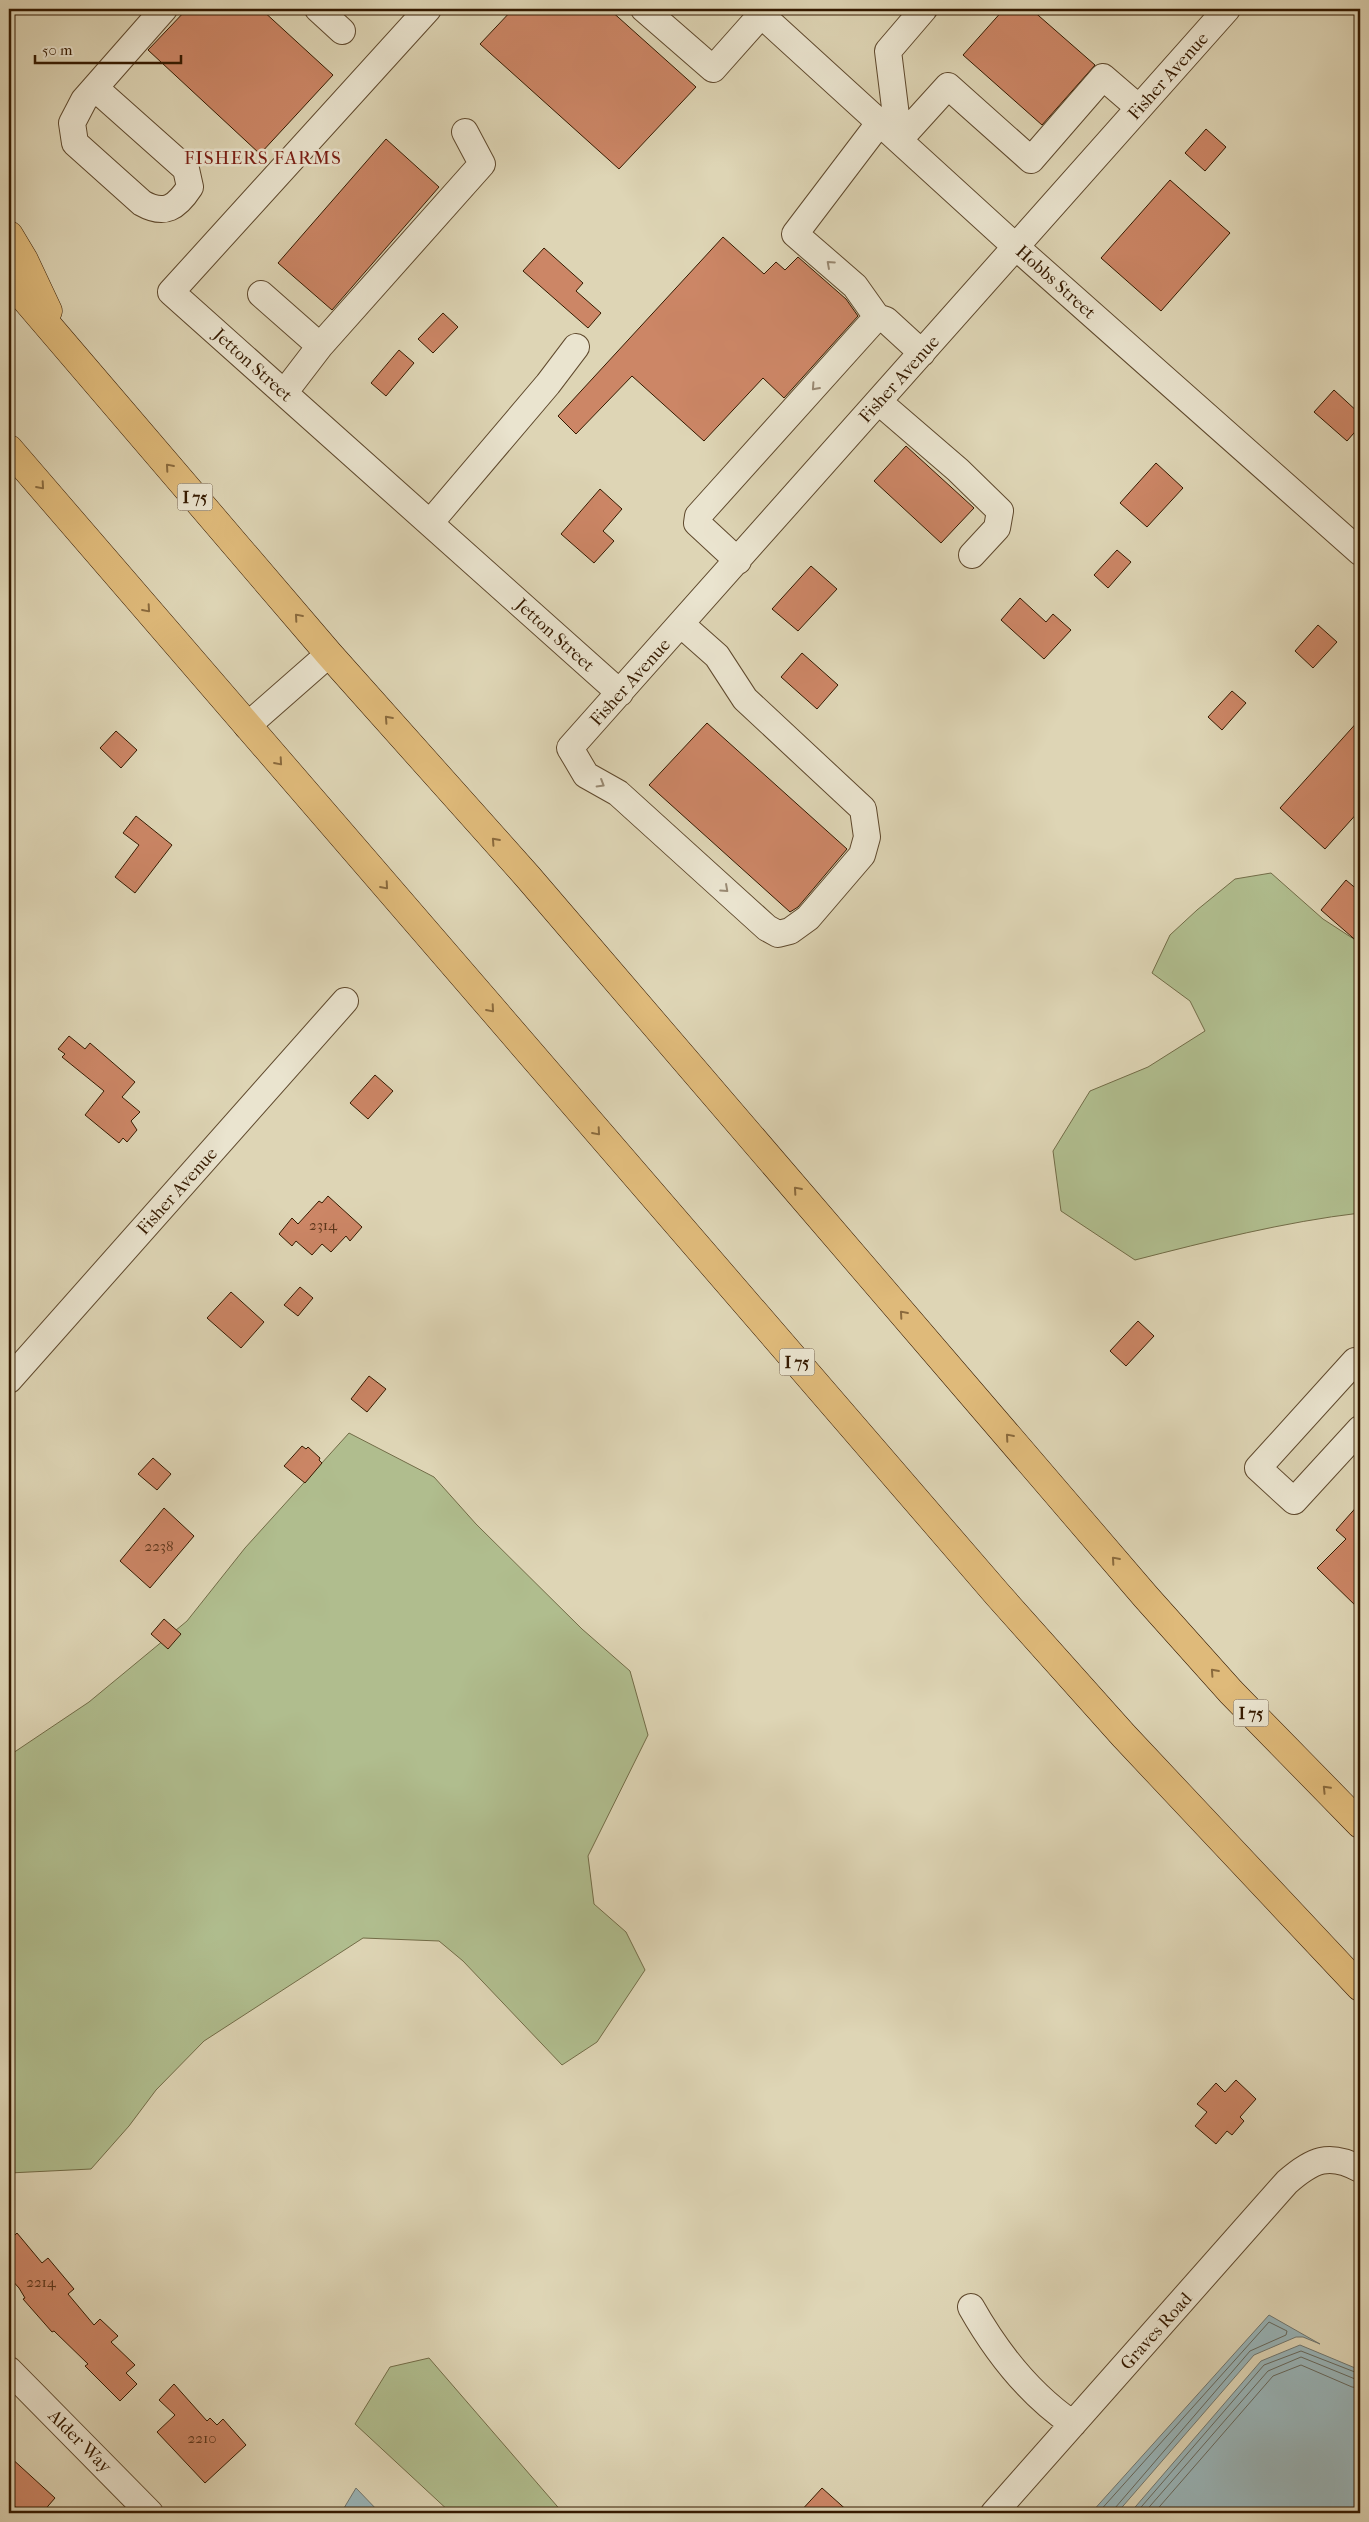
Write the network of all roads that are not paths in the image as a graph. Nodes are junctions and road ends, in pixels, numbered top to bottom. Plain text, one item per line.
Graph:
1 (164, 9) edge
2 (318, 9) edge
3 (428, 9) edge
4 (644, 9) edge
5 (924, 9) edge
6 (1228, 9) edge
7 (758, 12) edge
8 (342, 31) dead end
9 (95, 88) junction
10 (1139, 108) junction
11 (880, 122) junction
12 (465, 132) dead end
13 (899, 140) junction
14 (9, 235) edge
15 (1016, 247) junction
16 (9, 280) edge
17 (261, 294) dead end
18 (877, 317) junction
19 (61, 340) junction
20 (320, 346) junction
21 (576, 347) dead end
22 (922, 352) junction
23 (284, 393) junction
24 (879, 402) junction
25 (9, 449) edge
26 (430, 523) junction
27 (1360, 552) edge
28 (972, 555) dead end
29 (738, 561) junction
30 (682, 624) junction
31 (330, 654) junction
32 (620, 693) junction
33 (247, 726) junction
34 (345, 1001) dead end
35 (1360, 1361) edge
36 (13, 1368) edge
37 (1360, 1429) edge
38 (1360, 1824) edge
39 (1360, 1987) edge
40 (1360, 2168) edge
41 (971, 2307) dead end
42 (9, 2370) edge
43 (1073, 2424) junction
44 (150, 2513) edge
45 (994, 2513) edge

1 - 9 street
2 - 8 street
3 - 23 street, Jetton Street
4 - 7 street
5 - 13 street
6 - 10 street, Fisher Avenue
7 - 11 street, Hobbs Street
9 - 9 street
10 - 13 street
10 - 15 street, Fisher Avenue
11 - 13 street, Hobbs Street
18 -> 11 street
12 - 20 street
13 - 15 street, Hobbs Street
14 - 19 highway
15 - 22 street, Fisher Avenue
15 - 27 street, Hobbs Street
16 - 19 highway, I 75
17 - 20 street
18 - 22 street
18 -> 29 street
31 -> 19 highway, I 75
20 - 23 street
21 - 26 street
22 - 24 street, Fisher Avenue
23 - 26 street, Jetton Street
24 - 28 street
24 - 29 street, Fisher Avenue
25 -> 33 highway, I 75
26 - 32 street, Jetton Street
29 - 30 street, Fisher Avenue
30 - 32 street, Fisher Avenue
32 -> 30 street, Fisher Avenue
31 - 33 street
38 -> 31 highway, I 75
33 -> 39 highway, I 75
34 - 36 street, Fisher Avenue
35 - 37 street
40 - 43 street, Graves Road
41 - 43 street
42 - 44 street, Alder Way
43 - 45 street, Graves Road

